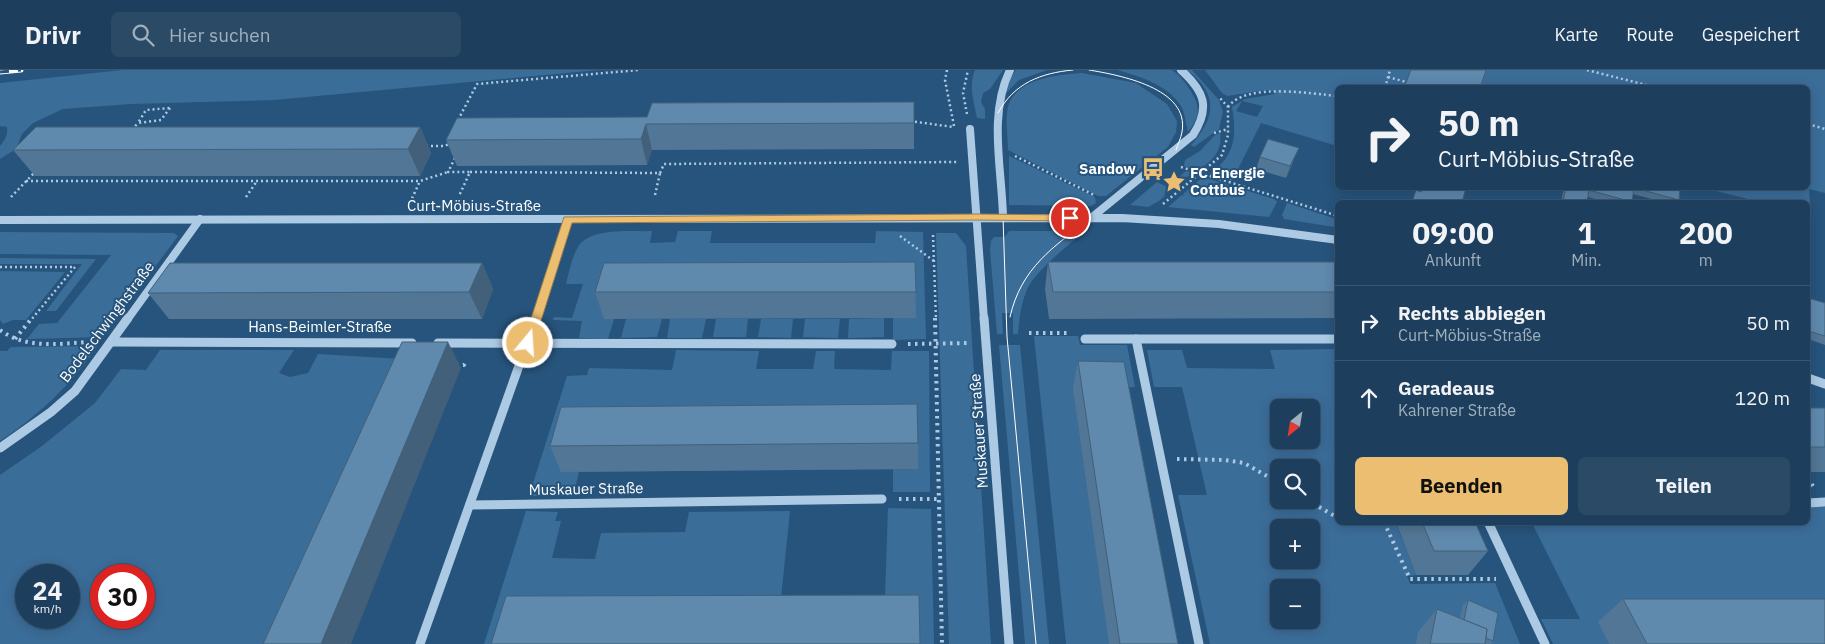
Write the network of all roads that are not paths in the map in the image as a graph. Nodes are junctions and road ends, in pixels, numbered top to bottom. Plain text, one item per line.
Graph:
1 (1010, 70) edge
2 (1181, 70) edge
3 (970, 129) road end
4 (978, 217) junction
5 (1003, 217) junction
6 (1091, 218) junction
7 (0, 220) edge
8 (200, 220) junction
9 (568, 220) junction
10 (1335, 240) edge
11 (1085, 339) dead end
12 (1136, 339) junction
13 (1335, 339) edge
14 (111, 342) junction
15 (528, 343) junction
16 (892, 344) road end
17 (1810, 379) edge
18 (1825, 384) edge
19 (0, 448) edge
20 (882, 499) road end
21 (1810, 502) edge
22 (1825, 502) edge
23 (470, 505) junction
24 (1489, 525) edge
25 (420, 644) edge
26 (1009, 644) edge
27 (1199, 644) edge
28 (1545, 644) edge

1 - 5 street
2 - 6 street
3 - 4 street, Muskauer Straße
4 - 5 street
4 - 9 street, Curt-Möbius-Straße
4 - 26 street, Muskauer Straße
5 - 6 street
6 - 10 street
7 - 8 street, Curt-Möbius-Straße
8 - 9 street, Curt-Möbius-Straße
8 - 14 street, Bodelschwinghstraße
9 - 15 street
11 - 12 street
12 - 13 street
12 - 27 street
14 - 15 street, Hans-Beimler-Straße
14 - 19 street, Bodelschwinghstraße
15 - 16 street
15 - 23 street
17 - 18 street
20 - 23 street, Muskauer Straße
21 - 22 street
23 - 25 street
24 - 28 street

